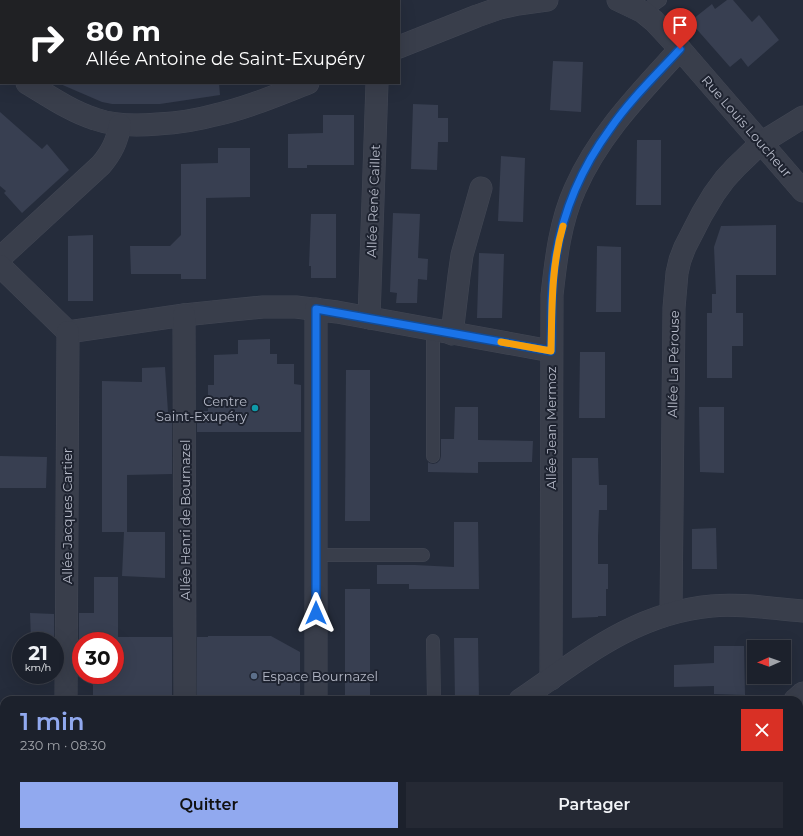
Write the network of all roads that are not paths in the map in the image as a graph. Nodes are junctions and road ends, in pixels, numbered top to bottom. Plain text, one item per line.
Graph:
1 (547, 0) edge
2 (618, 0) edge
3 (652, 6) edge
4 (400, 47) edge
5 (680, 49) junction
6 (30, 84) edge
7 (305, 84) edge
8 (377, 84) edge
9 (803, 118) edge
10 (120, 124) junction
11 (761, 143) junction
12 (481, 188) dead end
13 (803, 191) edge
14 (0, 258) edge
15 (0, 266) edge
16 (316, 309) junction
17 (184, 315) junction
18 (368, 318) junction
19 (68, 332) junction
20 (442, 332) junction
21 (551, 351) junction
22 (433, 456) dead end
23 (424, 554) dead end
24 (316, 555) junction
25 (803, 611) edge
26 (671, 613) junction
27 (433, 641) dead end
28 (552, 679) junction
29 (66, 696) edge
30 (185, 696) edge
31 (316, 696) edge
32 (434, 696) edge
33 (526, 696) edge

1 - 4 street
2 - 3 street, Rue Louis Loucheur
3 - 5 street, Rue Louis Loucheur
5 - 11 street, Rue Louis Loucheur
5 - 21 street, Allée Jean Mermoz
6 - 10 street
7 - 10 street
8 - 18 street, Allée René Caillet
9 - 11 street, Allée La Pérouse
10 - 14 street
11 - 13 street, Rue Louis Loucheur
11 - 26 street, Allée La Pérouse
12 - 20 street
15 - 19 street
16 - 17 street
16 - 18 street
16 - 24 street
17 - 19 street
17 - 30 street, Allée Henri de Bournazel
18 - 20 street
19 - 29 street, Allée Jacques Cartier
20 - 21 street
20 - 22 lane
21 - 28 street, Allée Jean Mermoz
23 - 24 lane
24 - 31 street
25 - 26 street
26 - 28 street
27 - 32 lane
28 - 33 street

